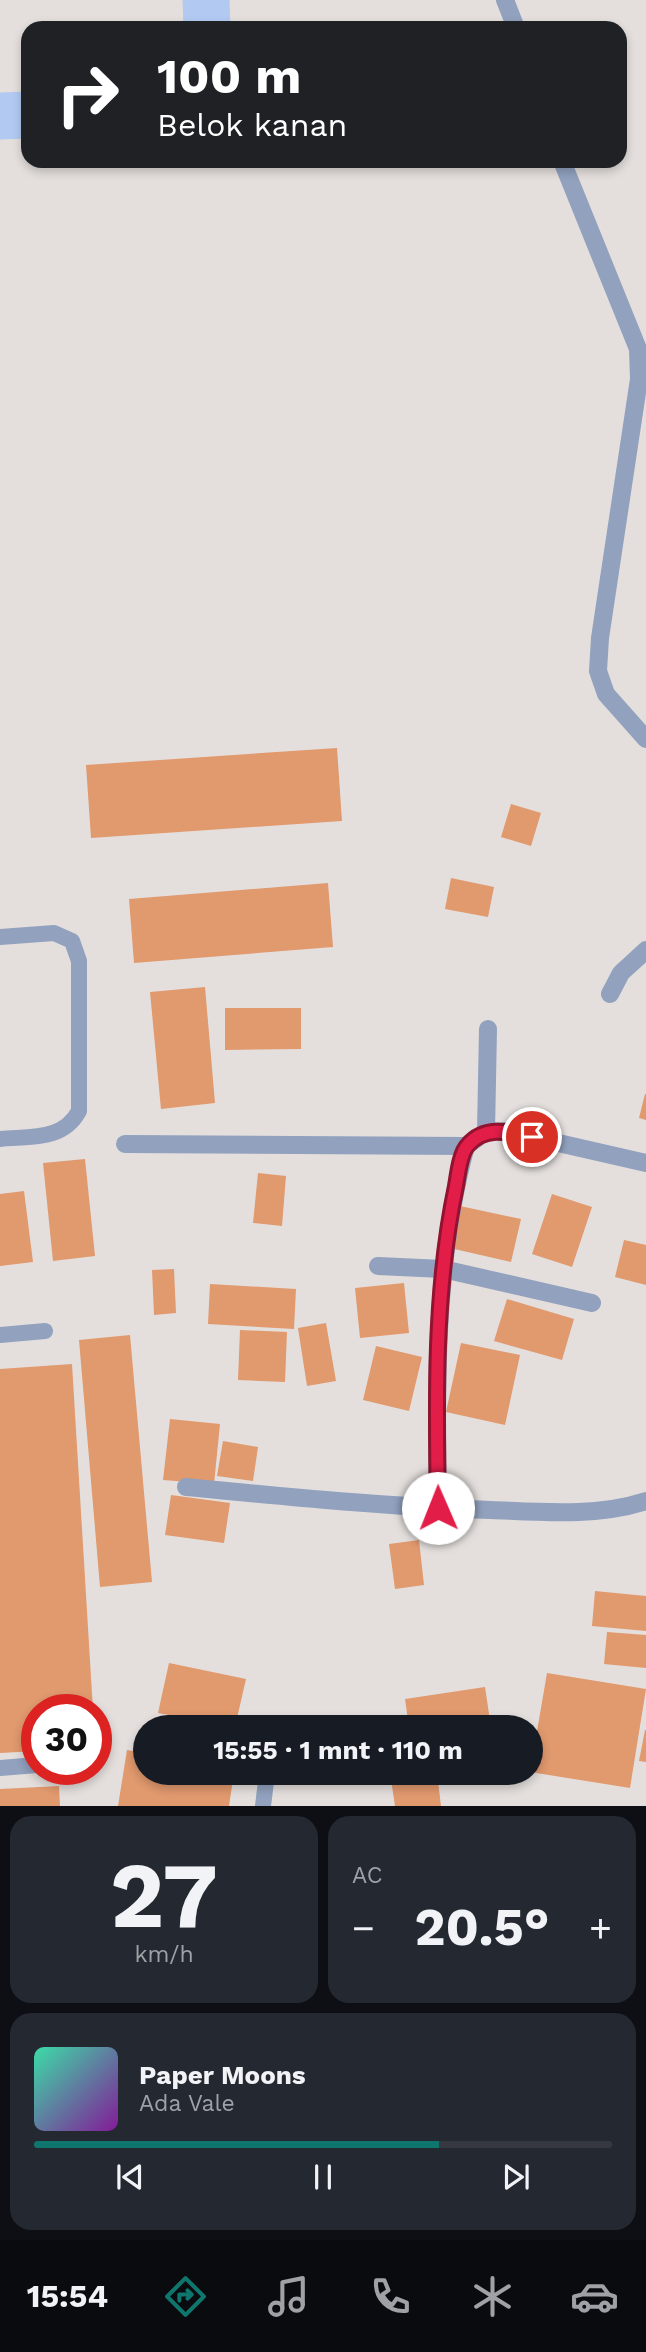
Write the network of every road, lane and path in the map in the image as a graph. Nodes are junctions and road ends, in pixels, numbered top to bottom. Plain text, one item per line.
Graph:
1 (505, 0) edge
2 (513, 21) edge
3 (564, 168) edge
4 (646, 739) edge
5 (0, 937) edge
6 (646, 950) edge
7 (610, 994) dead end
8 (488, 1029) dead end
9 (486, 1132) junction
10 (0, 1139) edge
11 (125, 1144) dead end
12 (466, 1146) junction
13 (646, 1163) edge
14 (378, 1266) dead end
15 (443, 1269) junction
16 (592, 1303) dead end
17 (45, 1331) dead end
18 (0, 1335) edge
19 (186, 1487) dead end
20 (646, 1501) edge
21 (438, 1508) junction
22 (21, 1766) edge
23 (0, 1768) edge
24 (266, 1785) edge
25 (263, 1806) edge

1 - 2 street
3 - 4 street
5 - 10 lane
6 - 7 street
8 - 9 street
9 - 12 street
9 - 13 street
11 - 12 street
12 - 15 street
14 - 15 street
15 - 16 street
15 - 21 street
17 - 18 lane
19 - 21 street
20 - 21 street
22 - 23 lane
24 - 25 lane

